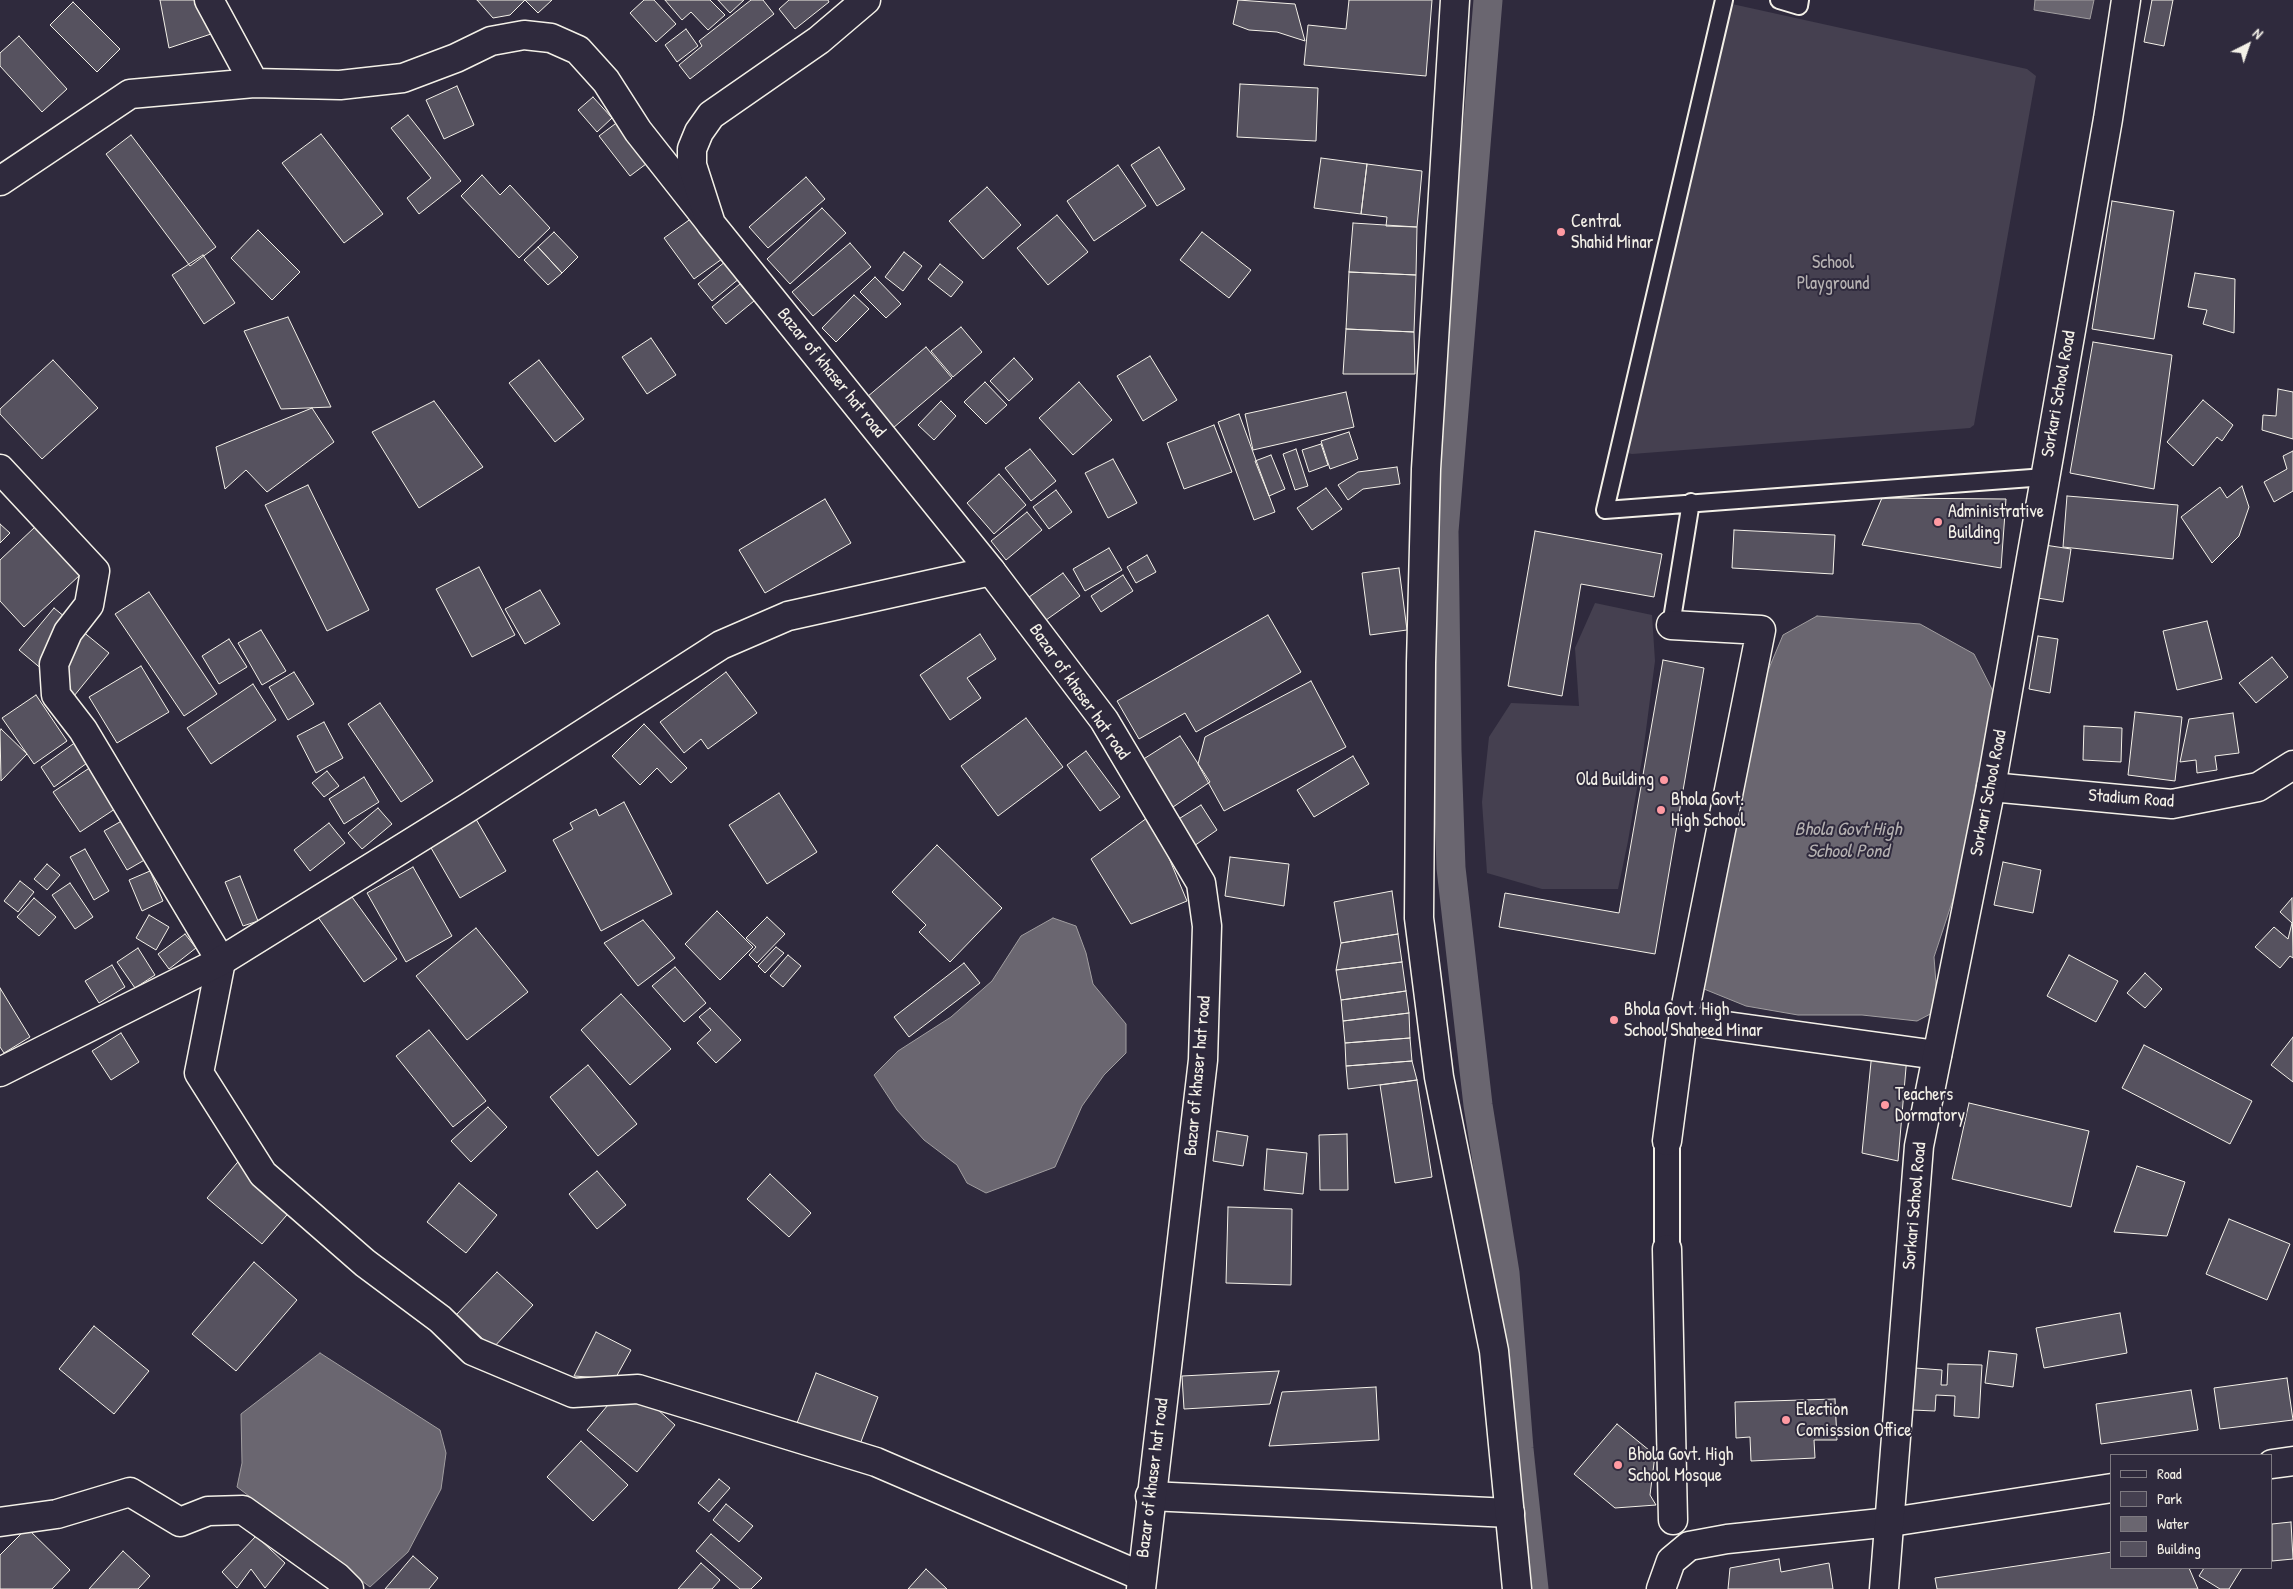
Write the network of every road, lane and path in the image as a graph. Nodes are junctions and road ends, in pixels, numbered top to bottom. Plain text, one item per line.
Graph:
1 (209, 0) edge
2 (866, 0) edge
3 (1454, 0) edge
4 (1724, 0) edge
5 (1779, 0) edge
6 (1800, 0) edge
7 (2126, 0) edge
8 (254, 83) junction
9 (0, 181) edge
10 (711, 224) junction
11 (0, 469) edge
12 (2045, 477) junction
13 (1691, 502) junction
14 (991, 571) junction
15 (1671, 625) joint
16 (2293, 765) edge
17 (1991, 787) junction
18 (221, 961) junction
19 (1683, 1020) junction
20 (1937, 1055) junction
21 (0, 1072) edge
22 (1667, 1141) joint
23 (1667, 1249) joint
24 (2293, 1461) edge
25 (2273, 1464) edge
26 (2110, 1488) edge
27 (1150, 1496) junction
28 (1510, 1513) junction
29 (1673, 1520) dead end
30 (0, 1522) edge
31 (1891, 1522) junction
32 (1141, 1582) edge
33 (349, 1589) edge
34 (1517, 1589) edge
35 (1661, 1589) edge
36 (1884, 1589) edge

1 - 8 street
2 - 10 street, Bazar of khaser hat road
3 - 28 street
4 - 13 lane
5 - 6 lane
7 - 12 street, Sorkari School Road
8 - 9 street
8 - 10 street
10 - 14 street, Bazar of khaser hat road
11 - 18 street
12 - 13 lane
12 - 17 street, Sorkari School Road
13 - 15 lane
14 - 18 street
14 - 27 street, Bazar of khaser hat road
15 - 19 street
16 - 17 street, Stadium Road
17 - 20 street, Sorkari School Road
18 - 21 street
18 - 32 street
19 - 20 street
19 - 22 street
20 - 31 street, Sorkari School Road
22 - 23 street
23 - 29 street
24 - 25 street
26 - 31 street
27 - 28 street
27 - 32 street, Bazar of khaser hat road
28 - 34 street
30 - 33 street
31 - 35 street
31 - 36 street, Sorkari School Road

